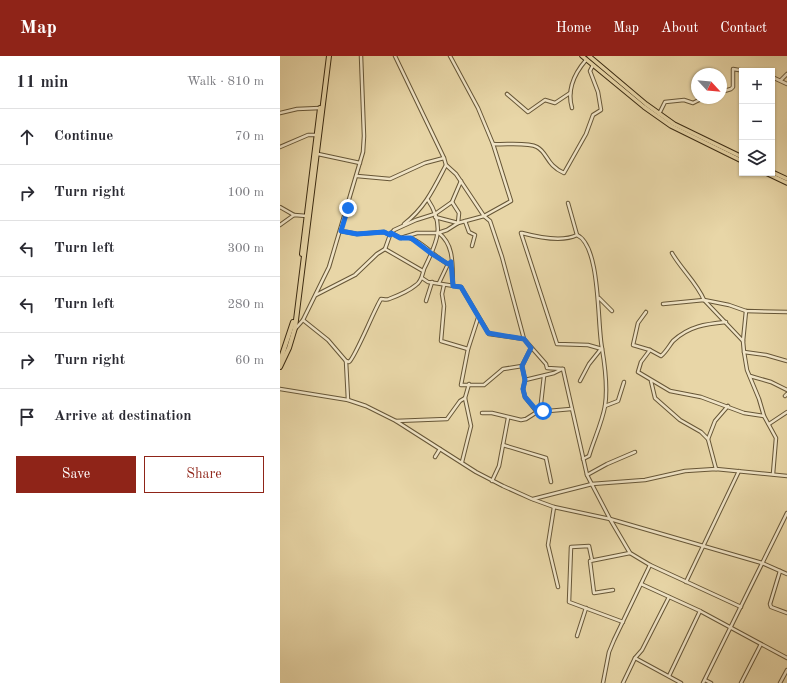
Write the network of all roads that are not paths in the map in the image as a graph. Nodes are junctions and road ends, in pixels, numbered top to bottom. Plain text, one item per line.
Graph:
1 (328, 56) edge
2 (361, 56) edge
3 (395, 56) edge
4 (450, 56) edge
5 (582, 56) edge
6 (588, 58) edge
7 (594, 65) junction
8 (739, 70) edge
9 (787, 74) edge
10 (775, 78) edge
11 (781, 80) junction
12 (787, 84) edge
13 (727, 91) edge
14 (570, 93) junction
15 (507, 94) dead end
16 (691, 102) edge
17 (320, 108) junction
18 (572, 108) dead end
19 (280, 114) edge
20 (659, 114) junction
21 (317, 134) junction
22 (493, 144) junction
23 (280, 147) edge
24 (318, 154) junction
25 (739, 157) edge
26 (444, 158) junction
27 (739, 160) edge
28 (360, 163) junction
29 (446, 165) junction
30 (775, 173) edge
31 (357, 176) junction
32 (772, 176) edge
33 (787, 179) edge
34 (461, 181) junction
35 (787, 183) edge
36 (428, 200) junction
37 (452, 202) junction
38 (568, 203) dead end
39 (280, 207) edge
40 (294, 215) junction
41 (307, 216) junction
42 (435, 216) junction
43 (484, 216) junction
44 (465, 221) junction
45 (458, 223) junction
46 (280, 225) edge
47 (400, 227) junction
48 (341, 231) junction
49 (438, 233) junction
50 (390, 234) junction
51 (577, 235) junction
52 (404, 237) junction
53 (400, 238) junction
54 (397, 241) dead end
55 (472, 246) dead end
56 (384, 250) junction
57 (672, 253) dead end
58 (432, 254) junction
59 (451, 262) junction
60 (448, 264) junction
61 (423, 271) junction
62 (422, 278) junction
63 (432, 282) junction
64 (439, 283) junction
65 (444, 285) junction
66 (453, 286) junction
67 (316, 295) junction
68 (598, 297) junction
69 (704, 300) junction
70 (426, 301) dead end
71 (663, 304) dead end
72 (612, 311) dead end
73 (746, 311) junction
74 (646, 312) dead end
75 (787, 312) edge
76 (478, 318) junction
77 (304, 320) junction
78 (726, 322) junction
79 (295, 328) junction
80 (524, 339) junction
81 (743, 341) junction
82 (531, 348) junction
83 (468, 349) junction
84 (602, 349) junction
85 (650, 350) junction
86 (744, 352) junction
87 (787, 360) edge
88 (280, 361) edge
89 (346, 361) junction
90 (522, 366) junction
91 (280, 367) edge
92 (563, 369) junction
93 (544, 376) junction
94 (749, 376) junction
95 (525, 380) junction
96 (580, 381) dead end
97 (651, 381) junction
98 (624, 382) dead end
99 (469, 384) junction
100 (280, 389) edge
101 (787, 390) edge
102 (465, 398) junction
103 (348, 400) junction
104 (605, 406) junction
105 (728, 406) junction
106 (571, 409) junction
107 (538, 412) junction
108 (787, 412) edge
109 (482, 413) dead end
110 (764, 416) junction
111 (508, 418) junction
112 (396, 421) junction
113 (769, 424) junction
114 (708, 439) junction
115 (503, 445) junction
116 (440, 449) junction
117 (634, 452) dead end
118 (435, 457) dead end
119 (583, 459) junction
120 (462, 462) junction
121 (716, 469) junction
122 (739, 471) junction
123 (773, 474) junction
124 (588, 475) junction
125 (787, 476) edge
126 (492, 481) junction
127 (551, 482) dead end
128 (592, 484) junction
129 (532, 499) junction
130 (554, 507) junction
131 (787, 513) edge
132 (610, 519) junction
133 (704, 546) junction
134 (630, 553) junction
135 (592, 560) junction
136 (762, 563) junction
137 (650, 565) junction
138 (780, 571) junction
139 (787, 574) edge
140 (686, 582) junction
141 (641, 584) junction
142 (558, 587) dead end
143 (613, 590) dead end
144 (669, 597) junction
145 (741, 607) junction
146 (586, 608) junction
147 (700, 611) junction
148 (787, 613) edge
149 (623, 622) junction
150 (731, 628) junction
151 (577, 636) dead end
152 (762, 644) junction
153 (635, 658) junction
154 (787, 658) edge
155 (787, 670) edge
156 (669, 676) junction
157 (705, 680) junction
158 (603, 683) edge
159 (623, 683) edge
160 (681, 683) edge
161 (703, 683) edge
162 (711, 683) edge
163 (742, 683) edge
164 (780, 683) edge

1 - 17 highway
1 - 24 highway
2 - 28 street
3 - 26 street
4 - 22 street
5 - 6 main road
6 - 7 main road
6 - 14 street
6 - 20 main road
7 - 22 street
7 - 27 main road
8 - 13 street
9 - 11 street
10 - 11 street
11 - 12 street
14 - 15 street
14 - 18 street
16 - 20 street
17 - 19 street
17 - 21 highway
20 - 25 main road
21 - 23 street
21 - 41 highway
22 - 43 street
24 - 28 street
24 - 79 highway
26 - 29 street
26 - 31 street
28 - 31 street
29 - 34 street
29 - 36 street
30 - 33 main road
31 - 48 street
32 - 35 main road
34 - 37 street
34 - 43 street
36 - 42 street
36 - 47 street
37 - 42 street
37 - 45 street
38 - 51 street
39 - 40 street
40 - 41 street
40 - 46 street
41 - 88 highway
42 - 45 street
42 - 47 street
42 - 49 street
43 - 44 street
43 - 80 street
44 - 45 street
44 - 55 street
45 - 49 street
47 - 50 street
48 - 50 street
48 - 67 street
49 - 52 street
49 - 58 street
49 - 59 street
50 - 53 street
50 - 56 street
51 - 68 street
51 - 84 street
52 - 53 street
52 - 58 street
53 - 54 street
56 - 61 street
56 - 67 street
57 - 69 street
58 - 60 street
58 - 61 street
59 - 60 street
59 - 66 street
60 - 64 street
61 - 62 street
62 - 63 street
62 - 89 street
63 - 64 street
63 - 70 street
64 - 65 street
65 - 66 street
65 - 83 street
66 - 76 street
67 - 77 street
68 - 72 street
68 - 84 street
69 - 71 street
69 - 73 street
69 - 78 street
73 - 75 street
73 - 81 street
74 - 85 street
76 - 80 street
76 - 83 street
77 - 79 street
77 - 89 street
78 - 81 street
78 - 85 street
79 - 91 highway
80 - 82 street
81 - 86 street
82 - 90 street
82 - 92 street
83 - 99 street
84 - 96 street
84 - 104 street
85 - 97 street
86 - 87 street
86 - 94 street
89 - 103 street
90 - 95 street
90 - 99 street
92 - 93 street
92 - 106 street
93 - 95 street
93 - 107 street
94 - 101 street
94 - 110 street
95 - 107 street
97 - 105 street
97 - 114 street
98 - 104 street
99 - 102 street
100 - 103 street
102 - 112 street
102 - 120 street
103 - 112 street
104 - 119 street
105 - 110 street
105 - 114 street
106 - 107 street
106 - 119 street
107 - 111 street
108 - 113 street
109 - 111 street
110 - 113 street
111 - 115 street
112 - 116 street
113 - 123 street
114 - 121 street
115 - 126 street
115 - 127 street
116 - 118 street
116 - 120 street
117 - 124 street
119 - 124 street
120 - 126 street
121 - 122 street
121 - 128 street
122 - 123 street
122 - 133 street
123 - 125 street
124 - 128 street
126 - 129 street
128 - 129 street
128 - 132 street
129 - 130 street
130 - 132 street
130 - 142 street
131 - 136 street
132 - 133 street
132 - 134 street
133 - 136 street
133 - 140 street
134 - 135 street
134 - 137 street
135 - 143 street
135 - 146 street
136 - 138 street
136 - 145 street
137 - 140 street
137 - 141 street
138 - 139 street
138 - 148 street
140 - 145 street
141 - 144 street
141 - 149 street
144 - 147 street
144 - 153 street
145 - 150 street
146 - 149 street
146 - 151 street
147 - 150 street
147 - 156 street
149 - 158 street
150 - 152 street
150 - 157 street
152 - 154 street
152 - 163 street
153 - 156 street
153 - 159 street
155 - 164 street
156 - 160 street
157 - 161 street
157 - 162 street

